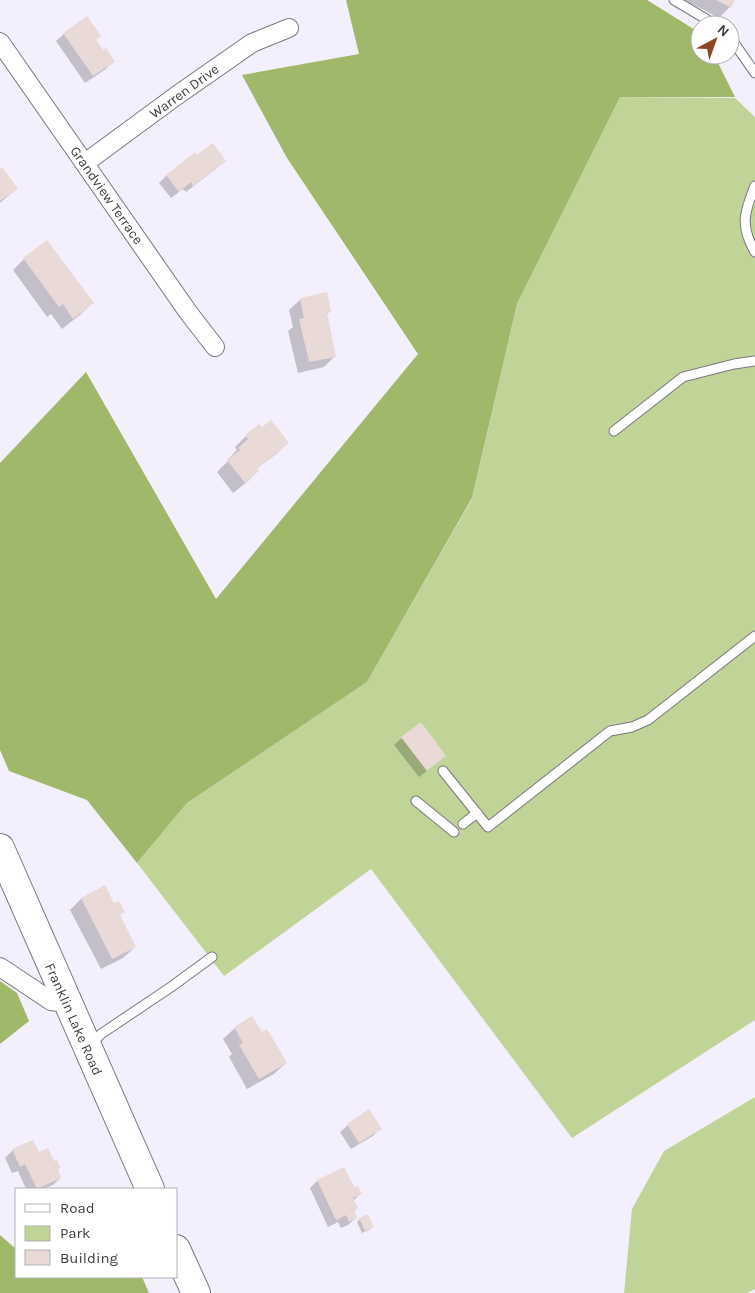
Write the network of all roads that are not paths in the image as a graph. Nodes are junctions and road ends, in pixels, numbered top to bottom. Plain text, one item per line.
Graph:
1 (674, 0) edge
2 (699, 15) edge
3 (289, 28) dead end
4 (0, 42) edge
5 (740, 51) edge
6 (755, 73) edge
7 (85, 163) junction
8 (755, 186) edge
9 (755, 252) edge
10 (215, 347) dead end
11 (755, 361) edge
12 (614, 431) dead end
13 (755, 636) edge
14 (443, 771) dead end
15 (416, 801) dead end
16 (477, 812) junction
17 (463, 824) dead end
18 (454, 832) dead end
19 (0, 848) edge
20 (212, 957) dead end
21 (0, 967) edge
22 (67, 1003) junction
23 (87, 1048) junction
24 (150, 1188) edge
25 (178, 1253) edge
26 (196, 1293) edge

1 - 2 lane
3 - 7 street, Warren Drive
4 - 7 street, Grandview Terrace
5 - 6 lane
7 - 10 street, Grandview Terrace
8 - 9 lane
11 - 12 lane
13 - 16 lane
14 - 16 lane
15 - 18 lane
16 - 17 lane
19 - 22 main road, Franklin Lake Road
20 - 23 lane
21 - 22 street
22 - 23 main road, Franklin Lake Road
23 - 24 main road, Franklin Lake Road
25 - 26 main road

